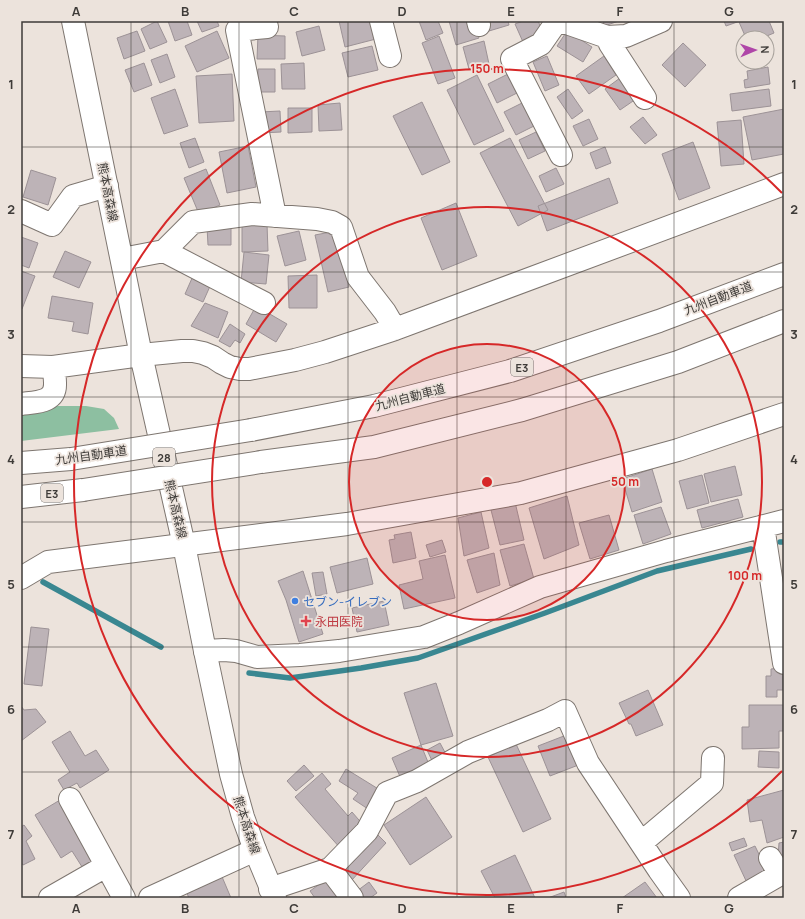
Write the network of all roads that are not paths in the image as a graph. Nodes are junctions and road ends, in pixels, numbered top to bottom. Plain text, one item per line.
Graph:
1 (74, 21) edge
2 (381, 21) edge
3 (557, 21) edge
4 (561, 21) edge
5 (661, 21) edge
6 (235, 25) edge
7 (267, 27) dead end
8 (607, 37) junction
9 (390, 56) dead end
10 (645, 98) dead end
11 (561, 155) dead end
12 (784, 184) edge
13 (107, 186) junction
14 (21, 211) edge
15 (275, 216) junction
16 (164, 251) junction
17 (122, 259) junction
18 (784, 274) edge
19 (264, 303) dead end
20 (784, 321) edge
21 (395, 329) junction
22 (141, 355) junction
23 (21, 366) edge
24 (53, 367) junction
25 (21, 404) edge
26 (784, 414) edge
27 (21, 463) edge
28 (21, 497) edge
29 (784, 521) edge
30 (763, 526) junction
31 (184, 545) junction
32 (21, 578) edge
33 (204, 651) junction
34 (784, 663) edge
35 (713, 758) dead end
36 (70, 799) dead end
37 (641, 843) junction
38 (255, 850) junction
39 (106, 866) junction
40 (778, 868) edge
41 (330, 869) junction
42 (272, 893) edge
43 (50, 898) edge
44 (124, 898) edge
45 (150, 898) edge
46 (352, 898) edge
47 (679, 898) edge
48 (739, 898) edge

1 - 13 main road, 熊本高森線 / 28
2 - 9 main road
3 - 11 main road
4 - 8 main road
5 - 8 main road
6 - 7 main road
6 - 15 main road
8 - 10 main road
12 - 21 main road
13 - 14 main road
13 - 17 main road, 熊本高森線 / 28
15 - 16 main road
15 - 21 main road
16 - 17 main road
16 - 19 main road
17 - 22 main road, 熊本高森線 / 28
18 - 27 main road, 九州自動車道 / E3, bridge
20 - 28 main road, E3, bridge
21 - 22 main road
22 - 24 main road
22 - 31 main road, 熊本高森線 / 28
23 - 24 main road
24 - 25 main road
26 - 31 main road
29 - 30 main road
30 - 33 main road
30 - 34 main road
31 - 32 main road
31 - 33 main road, 熊本高森線 / 28
33 - 38 main road, 熊本高森線 / 28
35 - 37 main road
36 - 39 main road
37 - 41 main road
37 - 47 main road
38 - 42 main road, 熊本高森線 / 28
38 - 45 main road
39 - 43 main road
39 - 44 main road
40 - 48 main road
41 - 42 main road
41 - 46 main road

